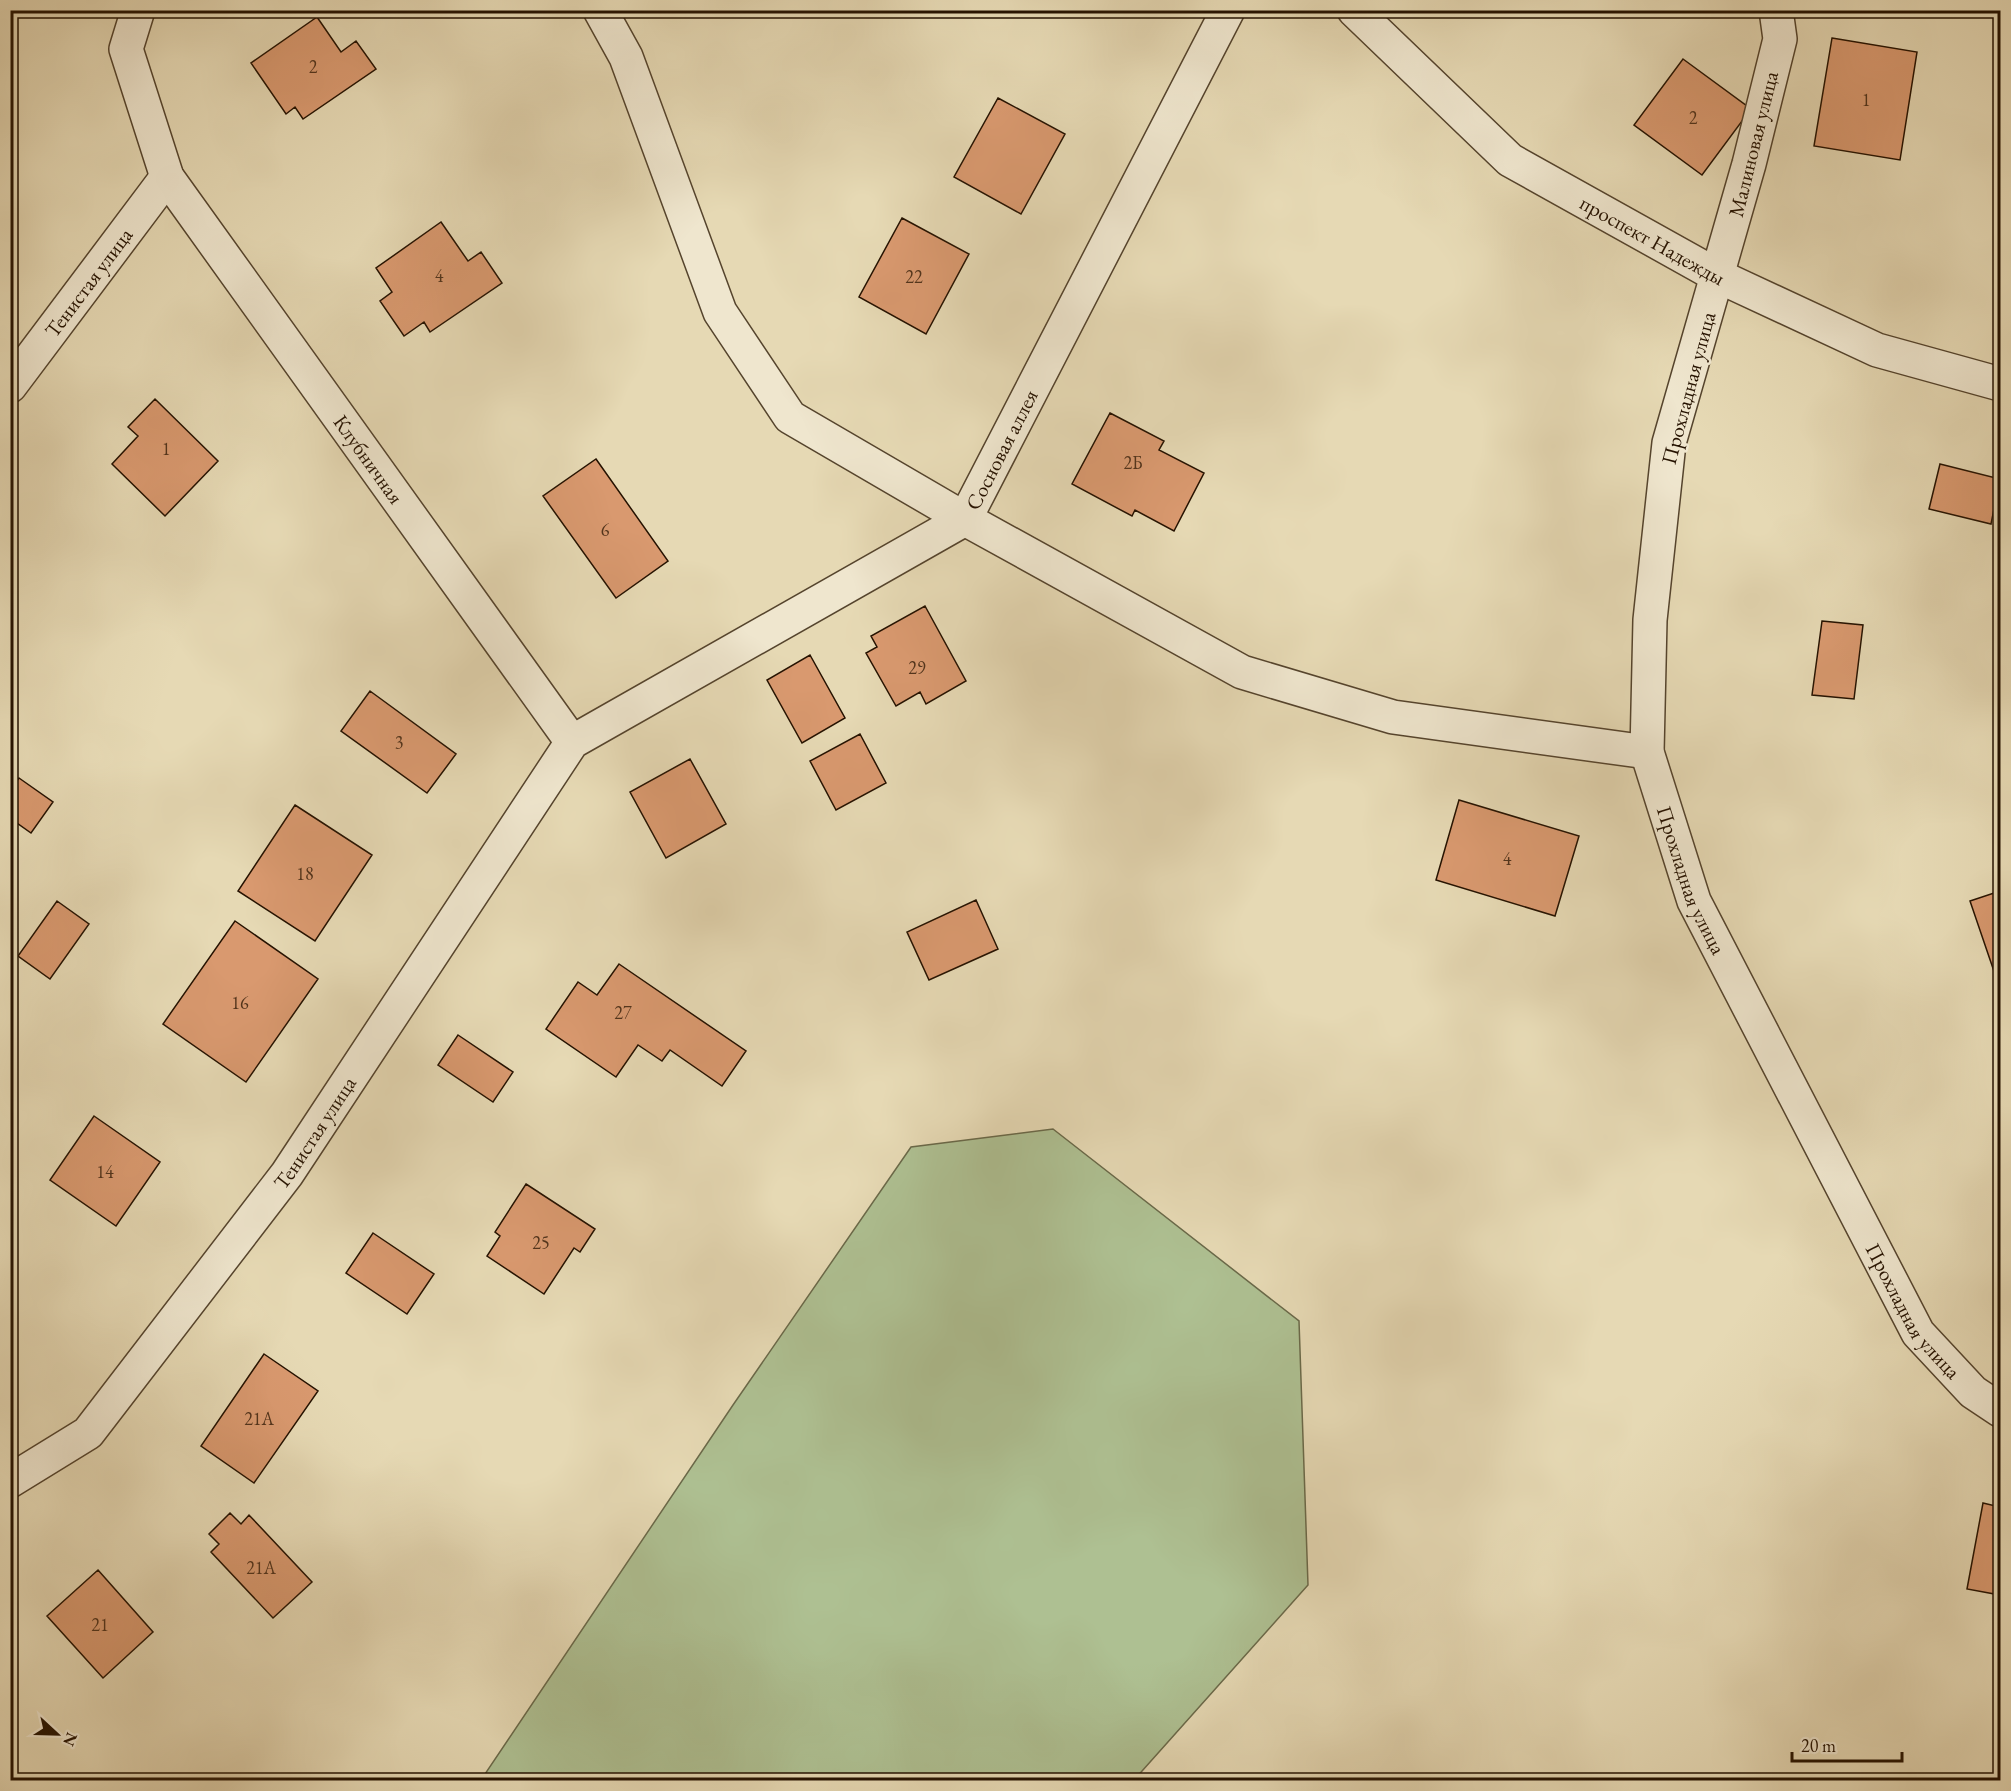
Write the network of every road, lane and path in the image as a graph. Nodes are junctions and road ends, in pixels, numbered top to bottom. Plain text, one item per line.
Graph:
1 (138, 10) edge
2 (600, 10) edge
3 (1228, 10) edge
4 (1354, 10) edge
5 (1776, 10) edge
6 (167, 177) junction
7 (1718, 276) junction
8 (2001, 384) edge
9 (10, 386) edge
10 (965, 519) junction
11 (572, 742) junction
12 (1647, 752) junction
13 (2001, 1410) edge
14 (10, 1481) edge

1 - 6 street, Клубничная
2 - 10 street
3 - 10 street, Сосновая аллея
4 - 7 street, проспект Надежды
5 - 7 street, Малиновая улица
6 - 9 street, Тенистая улица
6 - 11 street, Клубничная
7 - 8 street, проспект Надежды
7 - 12 street, Прохладная улица
10 - 11 street, Сосновая аллея
10 - 12 street
11 - 14 street, Тенистая улица
12 - 13 street, Прохладная улица

